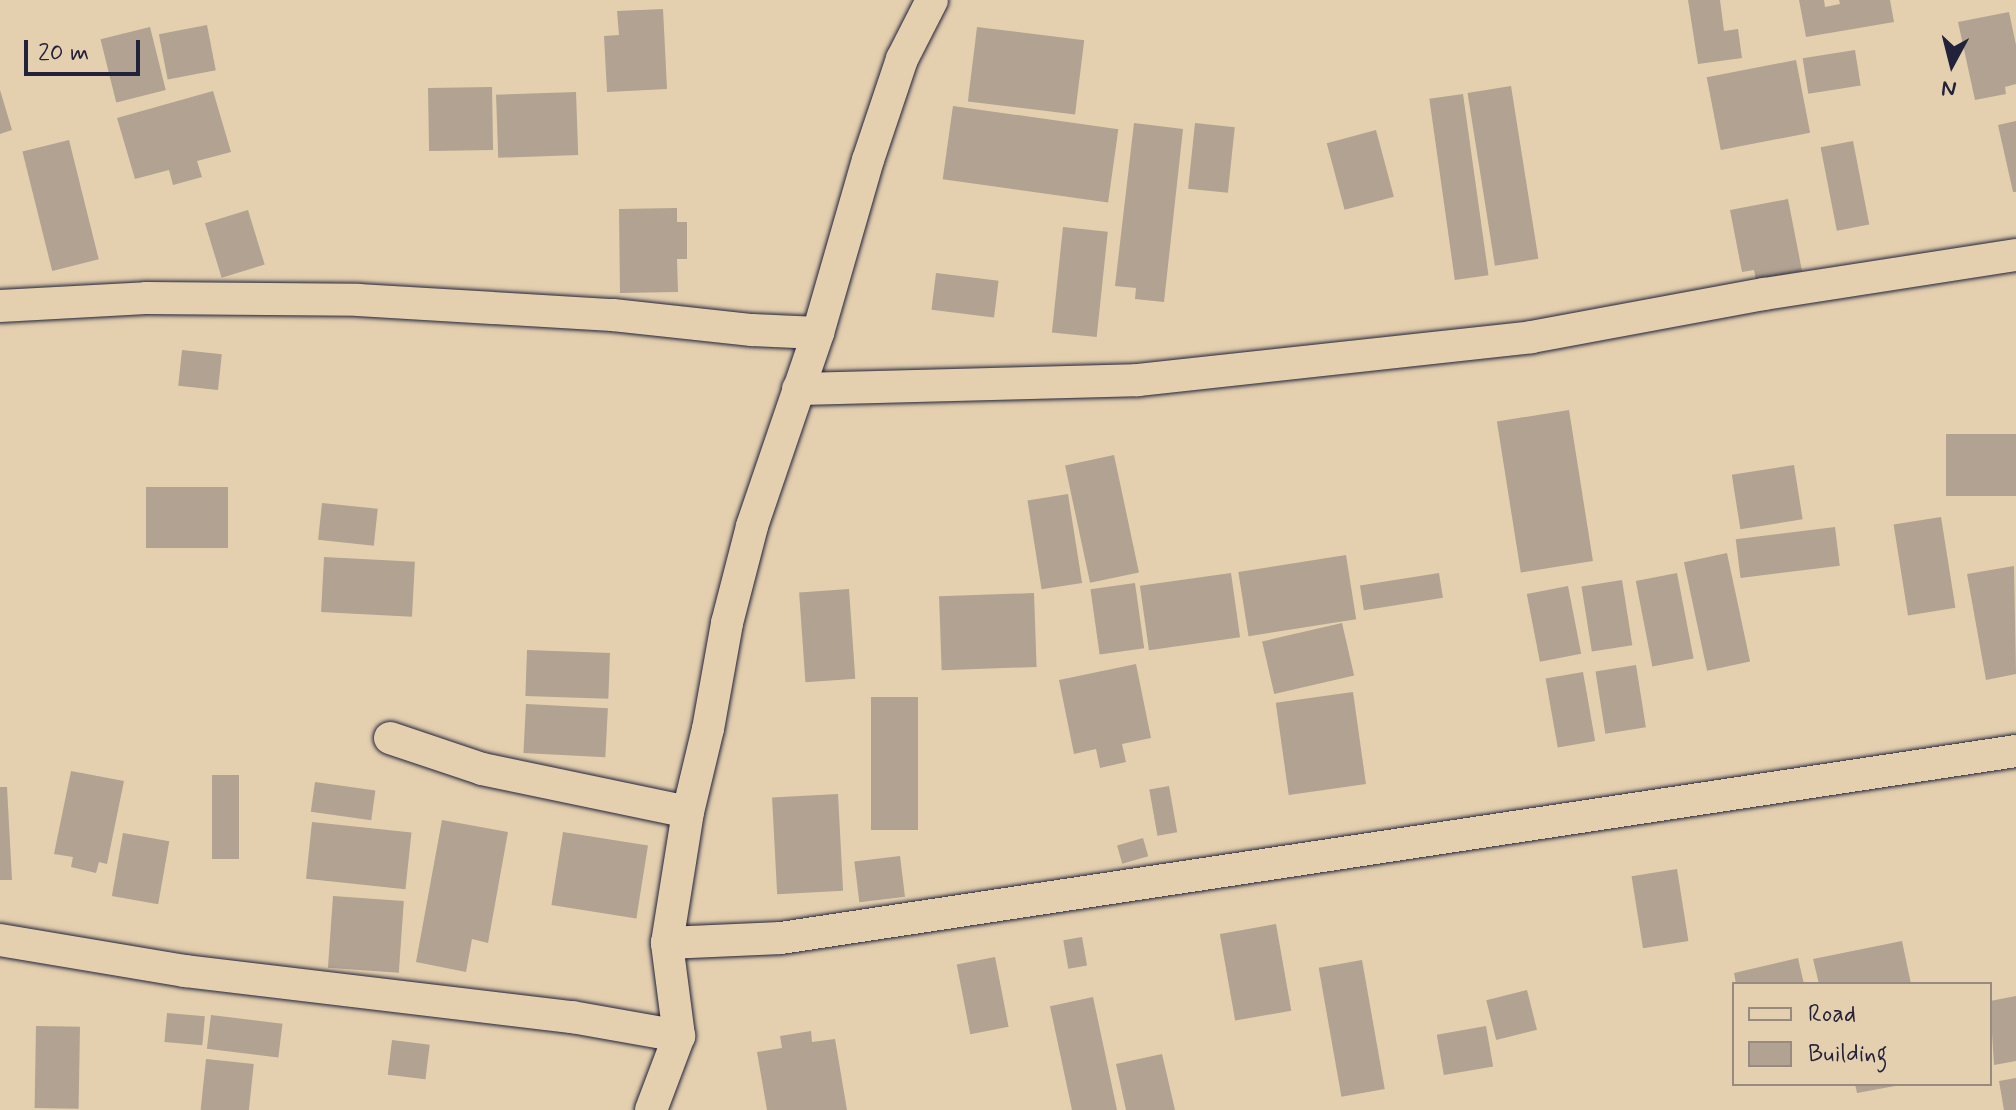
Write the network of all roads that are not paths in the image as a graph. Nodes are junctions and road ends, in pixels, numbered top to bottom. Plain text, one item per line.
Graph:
1 (932, 0) edge
2 (2016, 255) edge
3 (0, 306) edge
4 (818, 333) junction
5 (798, 389) junction
6 (390, 738) dead end
7 (2016, 751) edge
8 (688, 812) junction
9 (0, 940) edge
10 (667, 943) junction
11 (679, 1036) junction
12 (661, 1102) edge

1 - 4 street
2 - 5 street
3 - 4 street
4 - 5 street
5 - 8 street
6 - 8 street
7 - 10 street
8 - 10 street
9 - 11 street
10 - 11 street
11 - 12 street

